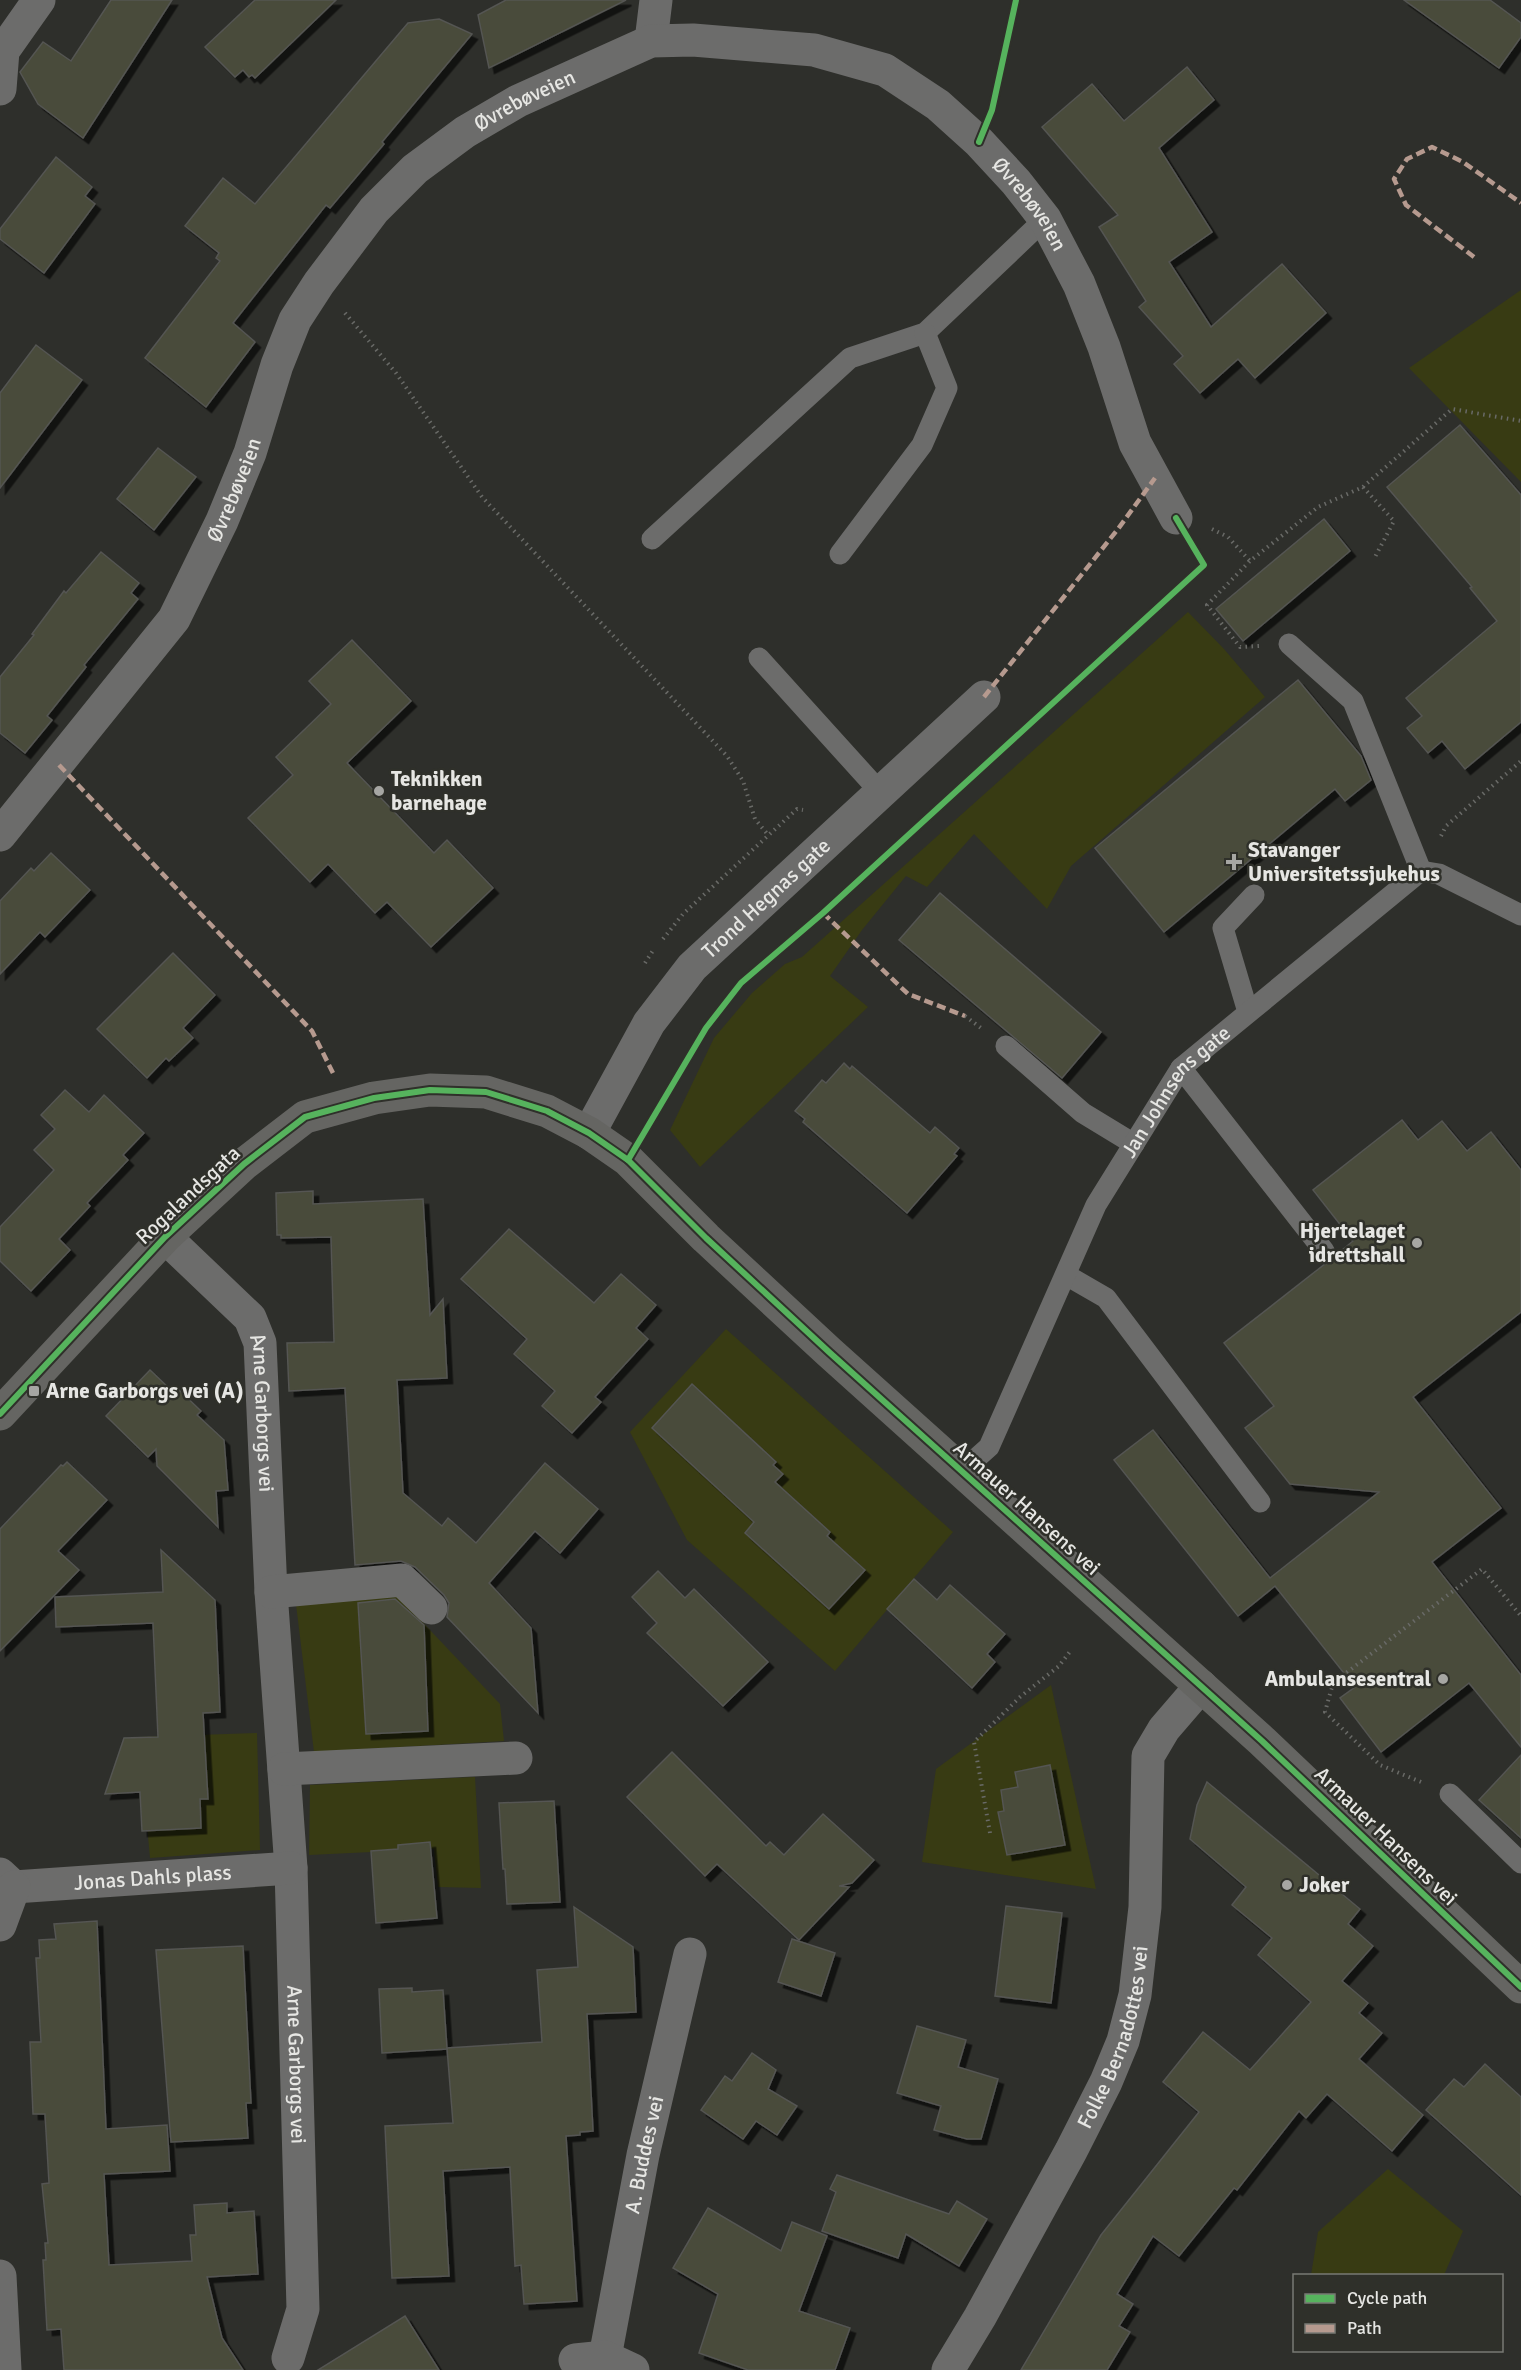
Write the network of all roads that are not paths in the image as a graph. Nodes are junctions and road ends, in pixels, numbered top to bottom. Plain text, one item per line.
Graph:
1 (39, 0) edge
2 (656, 0) edge
3 (651, 41) junction
4 (2, 51) edge
5 (0, 89) edge
6 (1045, 219) junction
7 (925, 333) junction
8 (1176, 518) dead end
9 (651, 539) dead end
10 (840, 554) dead end
11 (1289, 644) dead end
12 (759, 658) dead end
13 (984, 697) dead end
14 (880, 793) junction
15 (0, 835) edge
16 (1421, 871) junction
17 (1254, 895) dead end
18 (1521, 915) edge
19 (1248, 1012) junction
20 (1006, 1046) dead end
21 (1182, 1068) junction
22 (486, 1092) joint
23 (589, 1133) junction
24 (1134, 1144) junction
25 (165, 1237) junction
26 (1324, 1251) dead end
27 (1066, 1275) junction
28 (0, 1414) edge
29 (961, 1472) junction
30 (1260, 1502) dead end
31 (271, 1592) junction
32 (431, 1608) dead end
33 (1201, 1686) junction
34 (516, 1758) dead end
35 (284, 1769) junction
36 (1450, 1794) road end
37 (1521, 1863) edge
38 (291, 1868) junction
39 (7, 1881) edge
40 (0, 1924) edge
41 (690, 1954) dead end
42 (1521, 1988) edge
43 (0, 2276) edge
44 (288, 2358) dead end
45 (604, 2362) edge
46 (4, 2370) edge
47 (948, 2370) edge

1 - 4 street
2 - 3 street
3 - 6 street, Øvrebøveien
3 - 15 street, Øvrebøveien
4 - 5 street
6 - 7 lane
6 - 8 street, Øvrebøveien
7 - 9 lane
7 - 10 lane
11 - 16 lane
12 - 14 lane
13 - 14 street, Trond Hegnas gate
14 - 23 street, Trond Hegnas gate
16 - 18 lane
16 - 19 lane, Jan Johnsens gate
17 - 19 lane
19 - 21 lane, Jan Johnsens gate
20 - 24 lane
21 - 24 lane, Jan Johnsens gate
21 - 26 lane
22 - 23 street, Armauer Hansens vei
22 - 25 street, Rogalandsgata
23 - 29 street, Armauer Hansens vei
24 - 27 lane, Jan Johnsens gate
25 - 28 street, Rogalandsgata
25 - 31 street, Arne Garborgs vei
27 - 29 lane, Jan Johnsens gate
27 - 30 lane
29 - 33 street, Armauer Hansens vei
31 - 32 street
31 - 35 street, Arne Garborgs vei
33 - 42 street, Armauer Hansens vei
33 - 47 street, Folke Bernadottes vei
34 - 35 street
35 - 38 street, Arne Garborgs vei
36 - 37 lane
38 - 39 street, Jonas Dahls plass
38 - 44 street, Arne Garborgs vei
39 - 40 street, Jonas Dahls plass
41 - 45 street, A. Buddes vei
43 - 46 street

